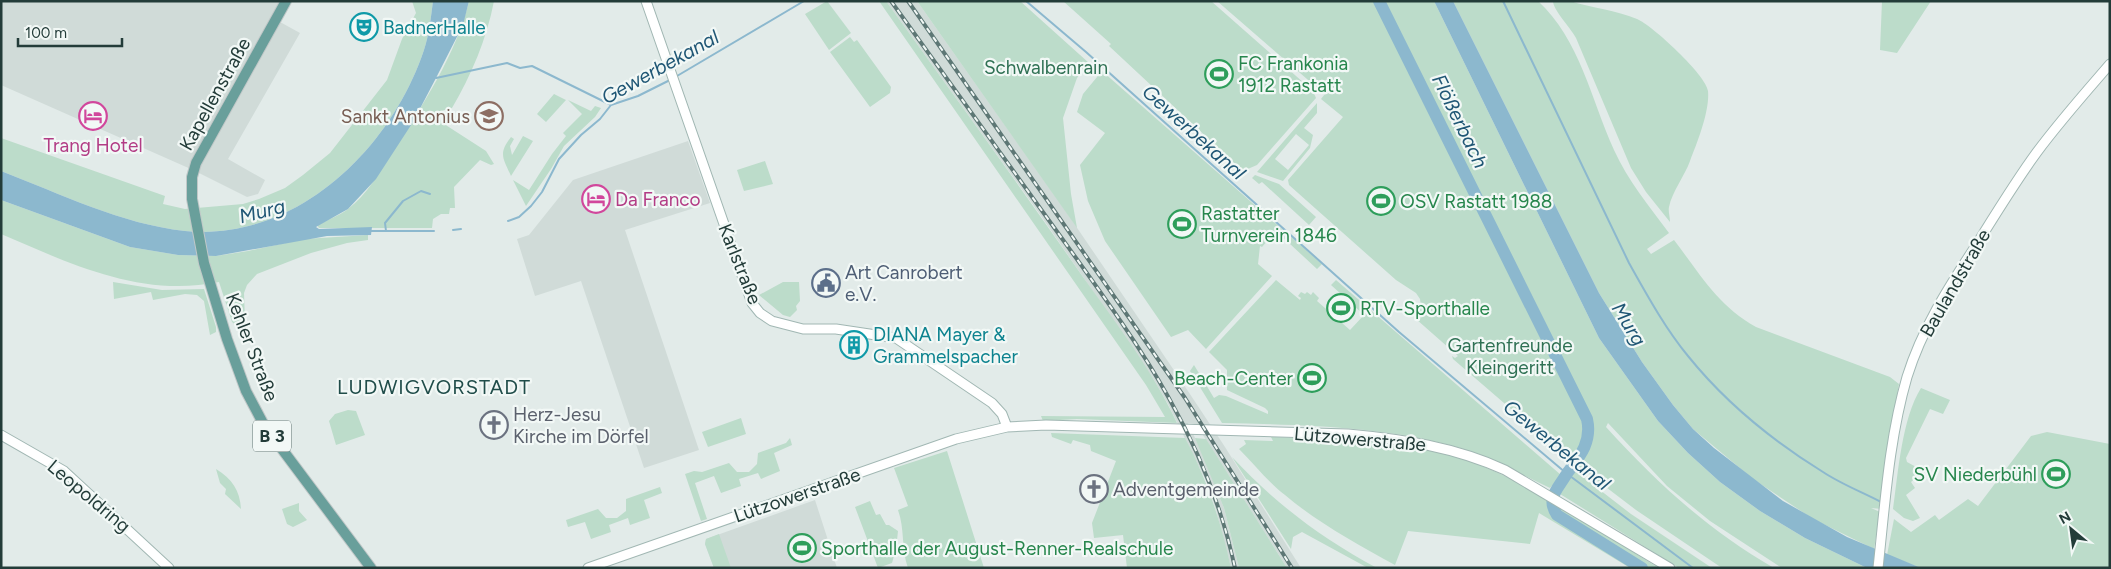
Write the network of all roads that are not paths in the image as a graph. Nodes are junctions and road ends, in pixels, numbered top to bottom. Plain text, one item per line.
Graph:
1 (286, 1) edge
2 (646, 1) edge
3 (2110, 64) edge
4 (209, 283) joint
5 (1007, 427) junction
6 (1, 435) edge
7 (169, 568) edge
8 (371, 568) edge
9 (588, 568) edge
10 (1670, 568) edge
11 (1878, 568) edge

1 - 4 main road, Kapellenstraße / B 3
2 - 5 main road, Karlstraße
3 - 11 main road, Baulandstraße
4 - 8 main road, Kehler Straße / B 3
5 - 9 main road, Lützowerstraße
5 - 10 main road, Lützowerstraße
6 - 7 main road, Leopoldring

